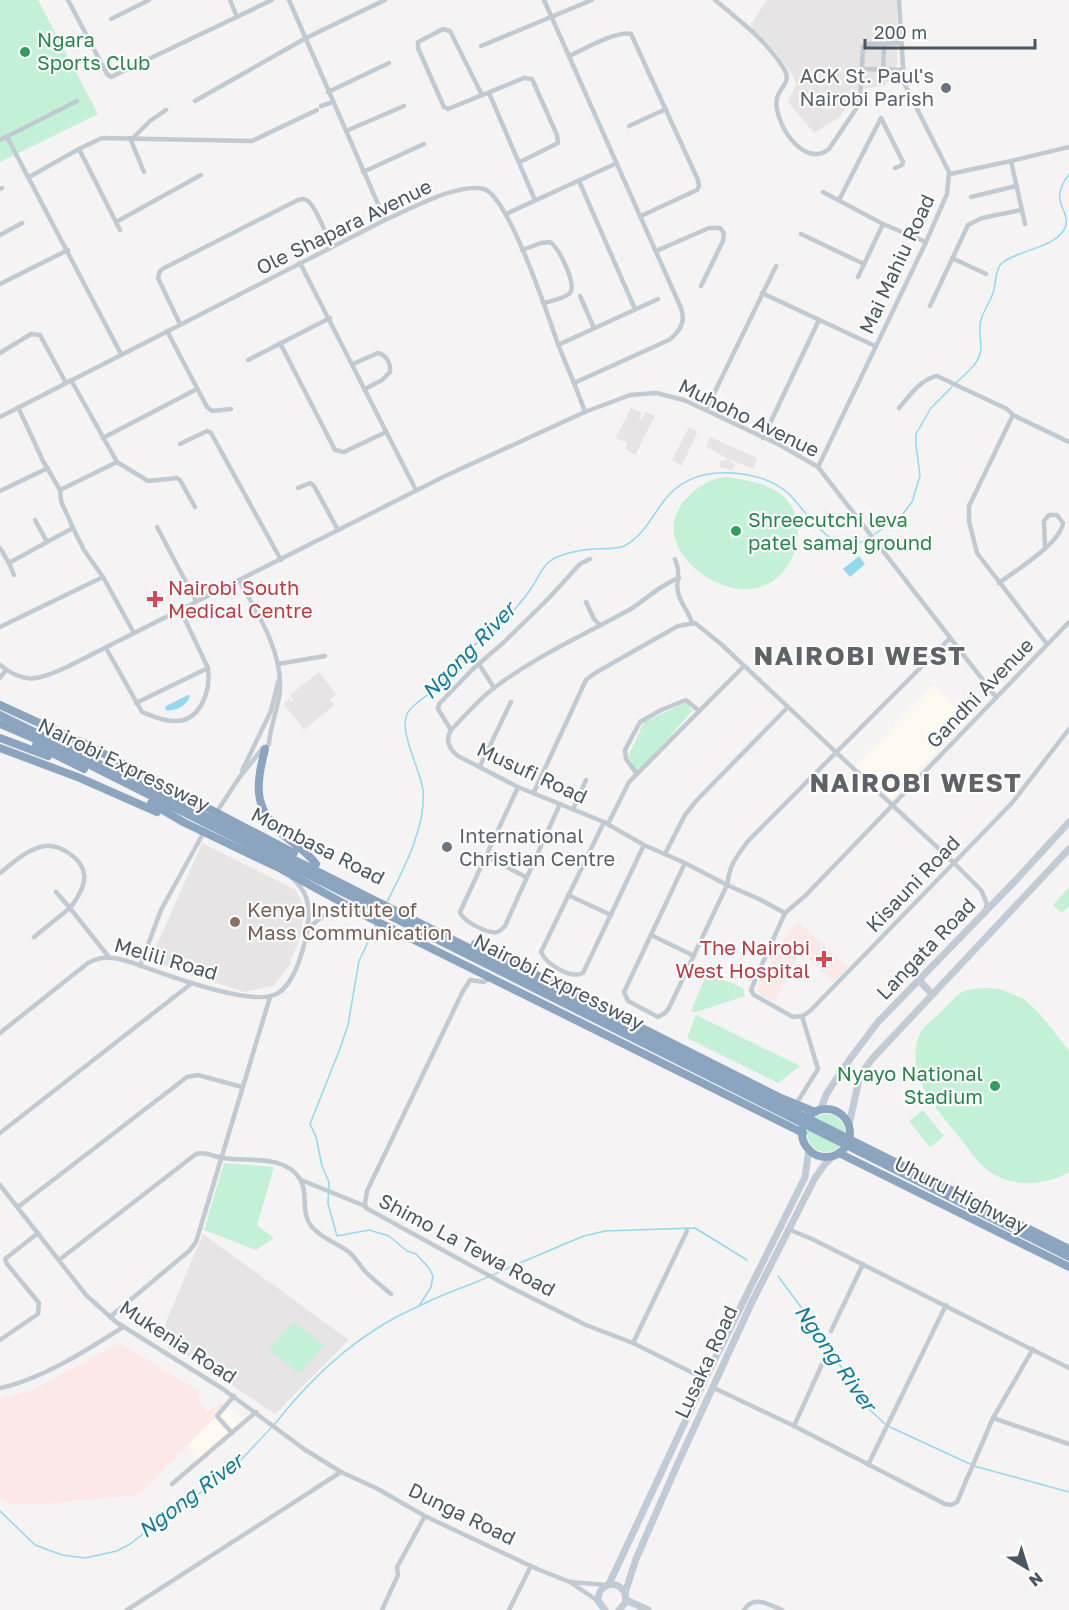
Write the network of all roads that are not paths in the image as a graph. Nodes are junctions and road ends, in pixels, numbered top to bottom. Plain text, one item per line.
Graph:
1 (68, 0) edge
2 (128, 0) edge
3 (149, 0) edge
4 (230, 0) edge
5 (272, 0) edge
6 (289, 0) edge
7 (385, 0) edge
8 (544, 0) edge
9 (592, 0) edge
10 (715, 0) edge
11 (899, 0) edge
12 (132, 8) junction
13 (237, 17) junction
14 (553, 17) junction
15 (111, 19) dead end
16 (306, 38) junction
17 (900, 43) junction
18 (884, 44) junction
19 (482, 46) dead end
20 (569, 56) junction
21 (389, 63) dead end
22 (861, 69) junction
23 (883, 70) junction
24 (903, 70) junction
25 (328, 92) junction
26 (489, 93) junction
27 (482, 95) junction
28 (76, 100) dead end
29 (195, 101) dead end
30 (333, 102) junction
31 (404, 106) dead end
32 (666, 109) junction
33 (166, 110) dead end
34 (629, 126) dead end
35 (346, 131) junction
36 (7, 137) junction
37 (131, 138) junction
38 (0, 140) edge
39 (424, 144) dead end
40 (1069, 147) edge
41 (79, 149) junction
42 (1011, 161) junction
43 (520, 162) junction
44 (617, 164) junction
45 (895, 168) dead end
46 (144, 172) dead end
47 (363, 172) junction
48 (950, 174) junction
49 (201, 175) dead end
50 (29, 177) junction
51 (579, 181) junction
52 (1016, 186) junction
53 (823, 192) dead end
54 (971, 197) dead end
55 (535, 200) junction
56 (839, 200) junction
57 (1021, 210) junction
58 (506, 214) junction
59 (641, 216) junction
60 (385, 220) junction
61 (116, 222) junction
62 (22, 223) dead end
63 (883, 224) junction
64 (1025, 224) dead end
65 (120, 230) dead end
66 (801, 234) dead end
67 (0, 235) edge
68 (926, 242) junction
69 (332, 247) junction
70 (68, 249) junction
71 (522, 250) junction
72 (656, 251) junction
73 (952, 258) junction
74 (300, 263) junction
75 (864, 264) junction
76 (776, 266) dead end
77 (986, 274) dead end
78 (858, 277) dead end
79 (0, 284) edge
80 (701, 286) dead end
81 (762, 293) junction
82 (580, 296) dead end
83 (658, 299) dead end
84 (543, 303) junction
85 (930, 306) dead end
86 (635, 309) junction
87 (330, 318) junction
88 (819, 320) junction
89 (180, 324) junction
90 (594, 328) junction
91 (167, 331) junction
92 (280, 343) junction
93 (558, 345) junction
94 (874, 346) junction
95 (0, 353) edge
96 (121, 354) junction
97 (248, 360) dead end
98 (353, 364) junction
99 (68, 382) junction
100 (574, 383) junction
101 (365, 388) junction
102 (197, 389) junction
103 (18, 407) junction
104 (899, 408) dead end
105 (231, 409) dead end
106 (706, 410) junction
107 (585, 412) junction
108 (1013, 415) junction
109 (0, 417) edge
110 (386, 432) junction
111 (103, 438) junction
112 (763, 438) junction
113 (1069, 442) edge
114 (180, 444) dead end
115 (117, 462) junction
116 (818, 467) junction
117 (48, 468) junction
118 (298, 488) dead end
119 (60, 490) junction
120 (416, 490) junction
121 (0, 491) edge
122 (195, 507) dead end
123 (35, 520) dead end
124 (157, 527) dead end
125 (73, 528) junction
126 (338, 530) junction
127 (47, 542) junction
128 (0, 548) edge
129 (1045, 548) junction
130 (590, 559) dead end
131 (675, 559) dead end
132 (281, 560) junction
133 (9, 563) junction
134 (14, 575) dead end
135 (103, 577) junction
136 (679, 578) junction
137 (238, 580) junction
138 (999, 583) junction
139 (196, 601) junction
140 (586, 602) dead end
141 (180, 609) junction
142 (1069, 622) edge
143 (692, 623) junction
144 (600, 625) junction
145 (0, 627) edge
146 (134, 633) junction
147 (949, 639) junction
148 (1047, 644) junction
149 (106, 648) junction
150 (325, 656) dead end
151 (278, 664) junction
152 (479, 664) junction
153 (0, 665) edge
154 (744, 666) junction
155 (208, 668) junction
156 (6, 670) junction
157 (0, 678) edge
158 (279, 680) junction
159 (494, 688) junction
160 (996, 698) junction
161 (511, 702) dead end
162 (136, 703) junction
163 (0, 705) edge
164 (787, 708) junction
165 (699, 711) junction
166 (3, 716) edge
167 (0, 724) edge
168 (1069, 729) edge
169 (0, 730) edge
170 (451, 730) junction
171 (0, 738) edge
172 (257, 741) junction
173 (266, 746) junction
174 (0, 748) edge
175 (837, 754) junction
176 (480, 766) junction
177 (637, 774) junction
178 (239, 778) junction
179 (586, 780) dead end
180 (518, 787) junction
181 (534, 792) junction
182 (146, 795) junction
183 (560, 804) junction
184 (893, 805) junction
185 (573, 809) junction
186 (183, 822) junction
187 (1069, 822) edge
188 (606, 823) junction
189 (644, 845) junction
190 (1069, 849) edge
191 (665, 854) junction
192 (485, 856) junction
193 (685, 863) junction
194 (954, 863) junction
195 (316, 864) junction
196 (281, 869) junction
197 (0, 873) edge
198 (526, 877) junction
199 (727, 885) junction
200 (56, 892) dead end
201 (568, 895) junction
202 (70, 909) junction
203 (353, 909) junction
204 (786, 913) junction
205 (611, 915) junction
206 (982, 915) junction
207 (307, 931) junction
208 (651, 935) junction
209 (34, 937) dead end
210 (108, 956) junction
211 (694, 956) junction
212 (140, 966) junction
213 (490, 978) junction
214 (919, 980) junction
215 (192, 983) junction
216 (932, 994) junction
217 (270, 997) junction
218 (802, 1016) junction
219 (0, 1033) edge
220 (242, 1087) junction
221 (796, 1104) junction
222 (817, 1111) junction
223 (850, 1129) junction
224 (0, 1133) edge
225 (802, 1133) junction
226 (809, 1149) junction
227 (836, 1154) junction
228 (221, 1158) junction
229 (300, 1180) junction
230 (0, 1185) edge
231 (365, 1206) junction
232 (18, 1207) junction
233 (788, 1229) junction
234 (687, 1231) dead end
235 (38, 1233) junction
236 (1069, 1243) edge
237 (1069, 1248) edge
238 (0, 1253) edge
239 (1069, 1257) edge
240 (5, 1259) junction
241 (59, 1260) junction
242 (863, 1264) junction
243 (1069, 1268) edge
244 (391, 1294) dead end
245 (946, 1305) junction
246 (110, 1317) junction
247 (123, 1327) junction
248 (831, 1331) dead end
249 (0, 1340) edge
250 (633, 1343) junction
251 (1033, 1349) junction
252 (824, 1360) dead end
253 (1069, 1368) edge
254 (705, 1379) junction
255 (712, 1387) junction
256 (0, 1388) edge
257 (234, 1396) junction
258 (256, 1412) junction
259 (993, 1418) junction
260 (794, 1426) junction
261 (232, 1432) junction
262 (1069, 1444) edge
263 (868, 1465) junction
264 (341, 1472) junction
265 (172, 1484) dead end
266 (425, 1516) junction
267 (531, 1566) junction
268 (570, 1582) junction
269 (607, 1585) junction
270 (626, 1596) junction
271 (601, 1607) edge
272 (127, 1610) edge
273 (382, 1610) edge
274 (509, 1610) edge
275 (620, 1610) edge
276 (648, 1610) edge
277 (744, 1610) edge
278 (782, 1610) edge

1 - 13 street
2 - 12 street
3 - 12 street
4 - 13 street
5 - 13 street
6 - 16 street
7 - 16 street
8 - 14 street
9 - 14 street
10 - 22 street
11 - 17 street, Mai Mahiu Road
12 - 15 street
14 - 19 street
14 - 20 street
16 - 25 street
16 - 29 street
17 - 18 street
17 - 24 street, Mai Mahiu Road
18 - 22 street
18 - 23 street
20 - 32 street
20 - 44 street
21 - 25 street
22 - 23 street
23 - 24 street
24 - 48 street, Mai Mahiu Road
25 - 30 street
26 - 27 street
26 - 43 street
26 - 43 street
27 - 27 street
28 - 36 street
30 - 35 street
30 - 37 street
31 - 35 street
32 - 34 street
32 - 59 street
33 - 37 street
35 - 47 street
36 - 38 street
36 - 50 street
37 - 41 street
37 - 46 street
39 - 47 street
40 - 42 street
41 - 50 street
41 - 61 street
42 - 48 street
42 - 52 street
43 - 55 street
44 - 51 street
44 - 59 street
45 - 56 street
47 - 60 street
48 - 68 street, Mai Mahiu Road
49 - 61 street
50 - 70 street
51 - 55 street
51 - 86 street
52 - 54 street
52 - 57 street
53 - 56 street
55 - 58 street
56 - 63 street
57 - 64 street
57 - 73 street
58 - 60 street, Ole Shapara Avenue
58 - 71 street, Ole Shapara Avenue
59 - 72 street
60 - 69 street, Ole Shapara Avenue
61 - 65 street
62 - 67 street
63 - 68 street
63 - 75 street
66 - 75 street
68 - 94 street, Mai Mahiu Road
69 - 74 street, Ole Shapara Avenue
69 - 89 street
70 - 79 street
70 - 96 street
71 - 84 street, Ole Shapara Avenue
71 - 84 street
72 - 80 street
72 - 100 street
73 - 77 street
73 - 85 street
74 - 87 street
74 - 89 street, Ole Shapara Avenue
75 - 78 street
76 - 81 street
81 - 88 street
81 - 106 street
82 - 90 street
83 - 86 street
84 - 93 street, Ole Shapara Avenue
86 - 90 street
87 - 92 street
87 - 98 street
88 - 94 street
88 - 112 street
89 - 91 street, Ole Shapara Avenue
90 - 93 street
91 - 96 street, Ole Shapara Avenue
91 - 102 street
92 - 97 street
92 - 110 street
93 - 100 street, Ole Shapara Avenue
94 - 116 street, Mai Mahiu Road
95 - 99 street
96 - 99 street, Ole Shapara Avenue
98 - 101 street
98 - 101 street
99 - 103 street, Ole Shapara Avenue
99 - 111 street
100 - 107 street, Ole Shapara Avenue
101 - 110 street
102 - 105 street
102 - 111 street
103 - 109 street, Ole Shapara Avenue
103 - 117 street
104 - 108 street
106 - 107 street, Muhoho Avenue
106 - 112 street, Muhoho Avenue
107 - 120 street, Muhoho Avenue
108 - 113 street
108 - 138 street
110 - 120 street
111 - 115 street
112 - 116 street, Muhoho Avenue
114 - 132 street
115 - 119 street
115 - 122 street
116 - 147 street, Muhoho Avenue
117 - 119 street
117 - 121 street
118 - 126 street
119 - 125 street
120 - 126 street, Muhoho Avenue
123 - 127 street
124 - 139 street
125 - 127 street
125 - 135 street
126 - 132 street, Muhoho Avenue
127 - 133 street
128 - 133 street
129 - 129 street
129 - 138 street
130 - 152 street
131 - 136 street
132 - 137 street, Muhoho Avenue
133 - 134 street
135 - 145 street
135 - 146 street
136 - 143 street
136 - 144 street, Musufi Road
137 - 139 street, Muhoho Avenue
137 - 151 street
138 - 148 street
139 - 141 street, Muhoho Avenue
140 - 144 street
141 - 146 street, Muhoho Avenue
141 - 155 street
142 - 148 street, Gandhi Avenue
143 - 154 street
143 - 181 street
144 - 159 street, Musufi Road
146 - 149 street, Muhoho Avenue
147 - 160 street, Muhoho Avenue
147 - 175 street
148 - 160 street, Gandhi Avenue
149 - 156 street, Muhoho Avenue
149 - 162 street
150 - 151 street
151 - 158 street
152 - 159 street
152 - 170 street
153 - 156 street
154 - 164 street
154 - 165 street
155 - 162 street
155 - 162 street
156 - 157 street
158 - 172 street
158 - 173 street
159 - 170 street, Musufi Road
160 - 184 street, Gandhi Avenue
161 - 176 street
163 - 195 highway, Mombasa Road
164 - 175 street
164 - 191 street
165 - 177 street
165 - 177 street
166 - 237 highway, Nairobi Expressway
167 - 182 highway, Nairobi Expressway
168 - 194 street, Kisauni Road
169 - 186 highway, Mombasa Road
170 - 176 street, Musufi Road
171 - 182 highway
172 - 173 street
172 - 173 street
172 - 178 street
173 - 178 street
173 - 195 highway
174 - 186 highway
175 - 184 street
175 - 199 street
176 - 180 street, Musufi Road
177 - 188 street
178 - 212 street
179 - 185 street
180 - 181 street, Musufi Road
180 - 192 street
181 - 183 street, Musufi Road
182 - 239 highway, Nairobi Expressway
183 - 185 street, Musufi Road
183 - 198 street
184 - 194 street
184 - 204 street, Gandhi Avenue
185 - 188 street, Musufi Road
186 - 196 highway, Mombasa Road
187 - 206 main road, Langata Road
188 - 189 street, Musufi Road
188 - 201 street
189 - 191 street, Musufi Road
189 - 205 street
190 - 216 main road, Langata Road
191 - 193 street, Musufi Road
192 - 198 street
192 - 198 street
193 - 199 street, Musufi Road
193 - 208 street
194 - 206 street
194 - 218 street, Kisauni Road
195 - 221 highway, Mombasa Road
196 - 203 highway, Mombasa Road
196 - 207 street
197 - 202 street
199 - 204 street, Musufi Road
199 - 211 street
200 - 202 street
201 - 205 street
201 - 205 street
202 - 209 street
202 - 210 street
203 - 207 street
203 - 213 highway, Mombasa Road
204 - 218 street
206 - 214 main road, Langata Road
207 - 217 street
208 - 211 street
208 - 211 street
210 - 212 street, Melili Road
210 - 219 street, Melili Road
212 - 215 street, Melili Road
213 - 225 highway, Mombasa Road
213 - 231 street, Shimo La Tewa Road
214 - 216 main road
214 - 222 main road, Langata Road
215 - 217 street, Melili Road
215 - 224 street
216 - 223 main road, Langata Road
217 - 220 street
218 - 221 street
220 - 228 street
220 - 232 street
221 - 222 highway, Mombasa Road
222 - 223 highway
222 - 225 highway
223 - 227 highway
223 - 236 highway, Uhuru Highway
225 - 226 highway
226 - 227 highway
226 - 254 main road, Lusaka Road
227 - 233 main road, Lusaka Road
227 - 243 highway, Uhuru Highway
228 - 229 street
228 - 241 street
228 - 246 street
229 - 231 street
229 - 244 street
230 - 232 street, Mukenia Road
231 - 250 street, Shimo La Tewa Road
232 - 235 street, Mukenia Road
233 - 242 street
233 - 255 main road, Lusaka Road
234 - 250 street
235 - 240 street
235 - 241 street, Mukenia Road
238 - 240 street
240 - 249 street
241 - 246 street, Mukenia Road
242 - 245 street
242 - 248 street
245 - 251 street
245 - 263 street
246 - 247 street, Mukenia Road
247 - 256 street
247 - 257 street, Mukenia Road
250 - 254 street, Shimo La Tewa Road
251 - 253 street
251 - 259 street
252 - 260 street
254 - 269 main road, Lusaka Road
255 - 260 street
255 - 270 main road, Lusaka Road
257 - 258 street, Mukenia Road
257 - 261 street
258 - 261 street
258 - 264 street, Mukenia Road
259 - 262 street
259 - 263 street
260 - 263 street
261 - 265 street
264 - 266 street, Dunga Road
264 - 272 street
266 - 267 street, Dunga Road
266 - 273 street
267 - 268 street, Dunga Road
267 - 274 street
268 - 269 street, Dunga Road
268 - 271 street, Dunga Road
269 - 270 main road
269 - 271 main road, Lusaka Road
270 - 275 main road, Lusaka Road
270 - 276 main road
277 - 278 street

